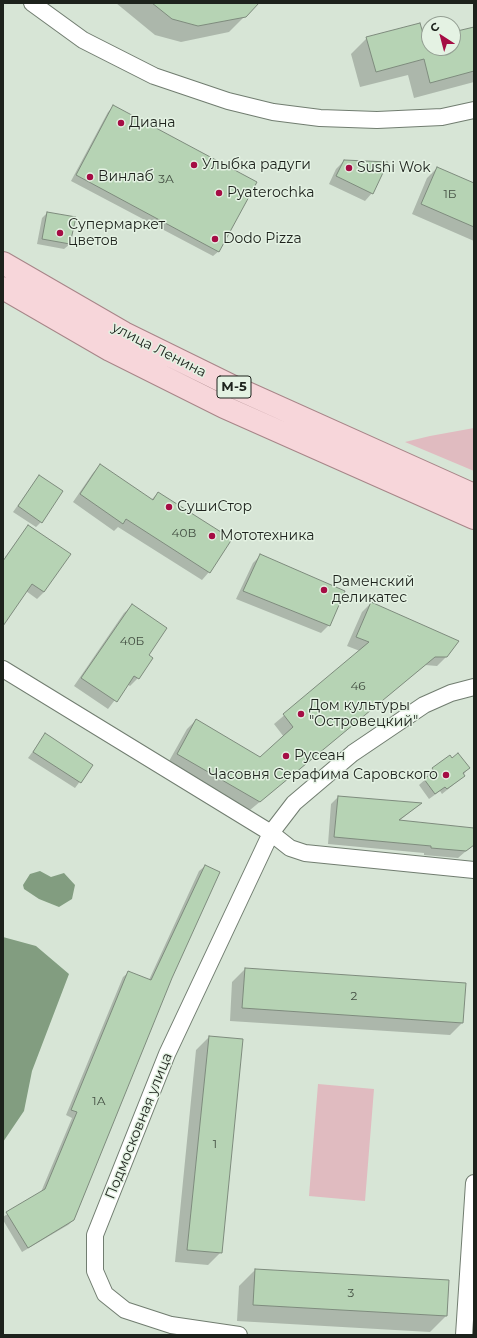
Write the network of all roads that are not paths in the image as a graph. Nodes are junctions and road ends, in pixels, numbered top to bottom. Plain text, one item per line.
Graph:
1 (32, 3) edge
2 (474, 110) edge
3 (3, 263) edge
4 (3, 288) edge
5 (474, 495) edge
6 (474, 518) edge
7 (3, 669) edge
8 (474, 687) edge
9 (271, 833) junction
10 (474, 870) edge
11 (474, 1183) edge
12 (239, 1335) edge
13 (464, 1335) edge

1 - 2 street
3 - 5 main road, улица Ленина / М-5
4 - 6 main road, улица Ленина / М-5
7 - 9 street
8 - 9 street, Подмосковная улица
9 - 10 street
9 - 12 street, Подмосковная улица
11 - 13 street

